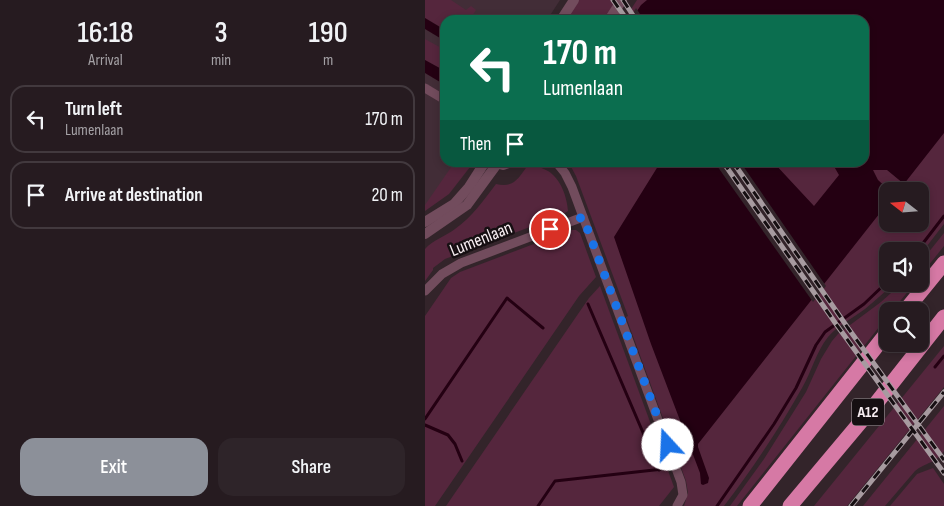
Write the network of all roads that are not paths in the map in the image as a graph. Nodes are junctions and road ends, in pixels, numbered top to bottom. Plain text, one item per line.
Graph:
1 (574, 0) edge
2 (622, 0) edge
3 (564, 15) edge
4 (612, 15) edge
5 (425, 88) edge
6 (440, 97) edge
7 (482, 167) edge
8 (492, 167) edge
9 (560, 167) edge
10 (583, 217) junction
11 (425, 222) edge
12 (425, 234) edge
13 (944, 263) edge
14 (425, 291) edge
15 (912, 302) edge
16 (944, 317) edge
17 (879, 343) edge
18 (677, 506) edge
19 (750, 506) edge
20 (790, 506) edge

1 - 3 street
2 - 4 street
5 - 6 street
7 - 11 street
8 - 12 street
9 - 10 street
10 - 14 street, Lumenlaan
10 - 18 street
13 - 15 highway
16 - 20 highway, A12
17 - 19 highway, A12

